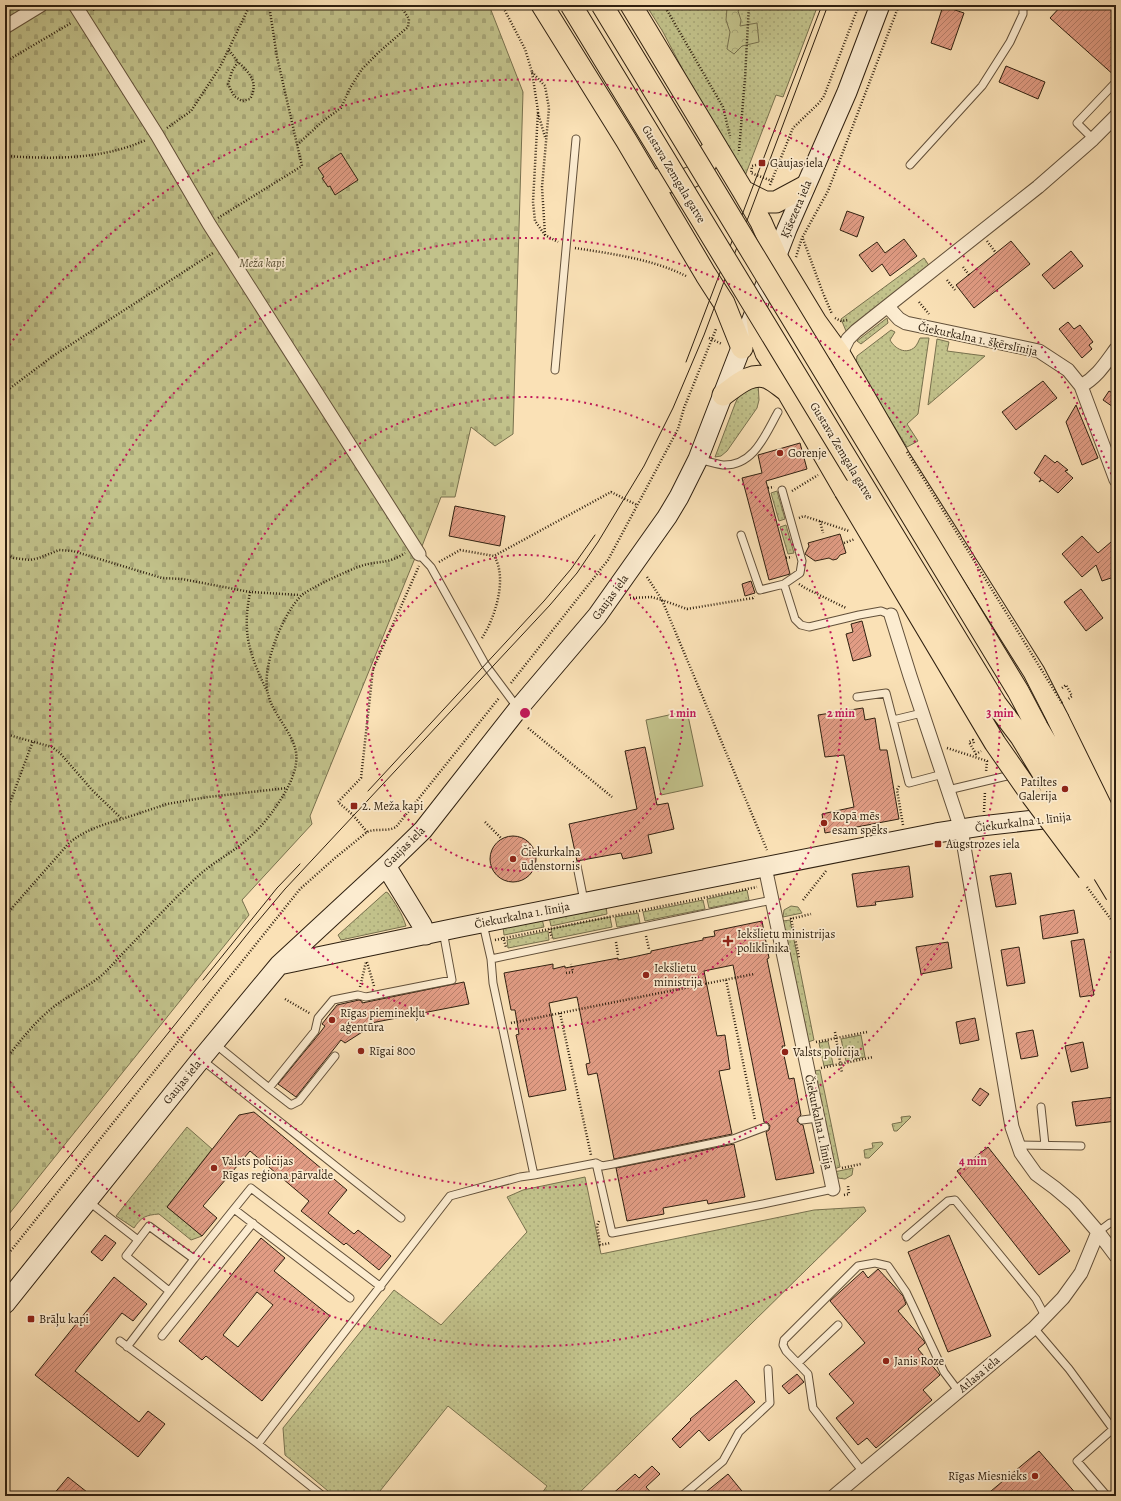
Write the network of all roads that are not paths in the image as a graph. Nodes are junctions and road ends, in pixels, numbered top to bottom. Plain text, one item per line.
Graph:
1 (41, 5) edge
2 (75, 5) edge
3 (542, 5) edge
4 (571, 5) edge
5 (602, 5) edge
6 (631, 5) edge
7 (880, 5) edge
8 (1023, 5) edge
9 (5, 27) edge
10 (1114, 84) dead end
11 (692, 106) junction
12 (1116, 116) edge
13 (576, 139) dead end
14 (1093, 139) junction
15 (626, 140) junction
16 (910, 165) dead end
17 (804, 188) junction
18 (743, 191) junction
19 (776, 256) junction
20 (724, 303) junction
21 (888, 306) junction
22 (756, 310) junction
23 (825, 317) junction
24 (742, 348) junction
25 (1116, 349) edge
26 (840, 355) junction
27 (555, 370) dead end
28 (1081, 386) junction
29 (786, 391) junction
30 (723, 395) junction
31 (778, 412) dead end
32 (698, 460) junction
33 (1116, 480) edge
34 (782, 490) road end
35 (741, 535) dead end
36 (418, 553) joint
37 (784, 584) junction
38 (891, 615) joint
39 (857, 697) dead end
40 (518, 709) junction
41 (922, 713) junction
42 (893, 720) junction
43 (1076, 734) dead end
44 (943, 774) junction
45 (948, 790) junction
46 (1116, 811) edge
47 (961, 829) junction
48 (1116, 838) edge
49 (1116, 860) edge
50 (386, 866) junction
51 (577, 866) dead end
52 (768, 870) junction
53 (1116, 894) edge
54 (772, 900) junction
55 (584, 903) junction
56 (1116, 908) edge
57 (493, 930) junction
58 (434, 933) junction
59 (491, 959) junction
60 (279, 965) junction
61 (214, 1043) junction
62 (335, 1056) dead end
63 (201, 1059) junction
64 (269, 1088) junction
65 (1041, 1107) dead end
66 (818, 1118) junction
67 (802, 1120) dead end
68 (765, 1127) dead end
69 (1018, 1145) junction
70 (1045, 1145) junction
71 (1081, 1146) dead end
72 (596, 1163) junction
73 (534, 1175) junction
74 (833, 1189) joint
75 (88, 1201) junction
76 (234, 1209) junction
77 (401, 1218) dead end
78 (253, 1223) junction
79 (1116, 1223) edge
80 (1098, 1232) junction
81 (906, 1237) dead end
82 (138, 1240) junction
83 (1116, 1256) edge
84 (194, 1259) junction
85 (381, 1287) junction
86 (169, 1291) junction
87 (350, 1298) dead end
88 (5, 1304) edge
89 (1045, 1316) junction
90 (838, 1325) dead end
91 (1034, 1328) junction
92 (162, 1336) dead end
93 (120, 1341) dead end
94 (127, 1347) junction
95 (798, 1363) junction
96 (768, 1369) dead end
97 (959, 1392) junction
98 (258, 1444) junction
99 (863, 1472) junction
100 (323, 1496) edge
101 (682, 1496) edge
102 (834, 1496) edge
103 (1107, 1496) edge

1 - 9 street
2 - 36 street
3 - 15 main road
4 - 53 main road, Gustava Zemgala gatve, bridge
5 - 49 main road, bridge
6 - 11 main road
7 - 17 street, Ķīšezera iela
8 - 16 lane
10 - 14 lane
11 - 15 main road
11 - 18 main road
12 - 14 street
13 - 27 lane
14 - 21 street
15 - 20 main road
17 - 18 main road
17 - 19 street, Ķīšezera iela
18 - 19 main road
19 - 22 street, Ķīšezera iela
19 - 23 main road
20 - 22 main road
20 - 24 main road
21 - 26 street
21 - 28 street, Čiekurkalna 1. šķērslīnija
22 - 23 main road
22 - 24 street, Ķīšezera iela
22 - 29 main road
23 - 26 main road
24 - 30 street, Gaujas iela
25 - 28 street
26 - 48 main road, bridge
28 - 33 street, Čiekurkalna 1. šķērslīnija
29 - 30 main road
29 - 56 main road, bridge
30 - 32 street, Gaujas iela
31 - 32 lane
32 - 40 street, Gaujas iela
34 - 37 lane
35 - 37 lane
36 - 40 lane
37 - 38 lane
38 - 41 street
39 - 42 lane
40 - 50 street, Gaujas iela
41 - 42 lane
41 - 44 street
42 - 44 lane
43 - 45 lane
44 - 45 street
45 - 47 street
46 - 47 street, Čiekurkalna 1. līnija
47 - 52 street, Čiekurkalna 1. līnija
47 - 69 street
50 - 58 street
50 - 60 street, Gaujas iela
51 - 55 lane
52 - 54 street, Čiekurkalna 1. līnija
52 - 55 street, Čiekurkalna 1. līnija
54 - 59 lane
54 - 66 street, Čiekurkalna 1. līnija
55 - 57 street, Čiekurkalna 1. līnija
57 - 58 street, Čiekurkalna 1. līnija
57 - 59 lane
58 - 60 street, Čiekurkalna 1. līnija
58 - 64 lane
59 - 73 lane
60 - 61 street, Gaujas iela
61 - 63 street, Gaujas iela
61 - 64 lane
62 - 64 lane
63 - 75 street, Gaujas iela
63 - 77 lane
65 - 70 lane
66 - 67 lane
66 - 74 street, Čiekurkalna 1. līnija
68 - 72 lane
69 - 70 lane
69 - 80 street
70 - 71 lane
72 - 73 lane
72 - 74 lane
73 - 85 lane
75 - 82 lane
75 - 88 street, Gaujas iela
76 - 78 lane
76 - 84 lane
76 - 85 lane
78 - 87 lane
78 - 92 lane
79 - 80 lane
80 - 83 street
80 - 89 street, Atlasa iela
81 - 89 lane
82 - 84 lane
82 - 86 lane
84 - 86 lane
85 - 98 lane
86 - 94 lane
89 - 91 street, Atlasa iela
90 - 95 lane
91 - 97 street, Atlasa iela
91 - 103 lane
93 - 94 lane
94 - 98 lane
95 - 97 lane
95 - 99 lane
96 - 101 lane
97 - 99 street, Atlasa iela
98 - 100 lane
99 - 102 street, Atlasa iela

